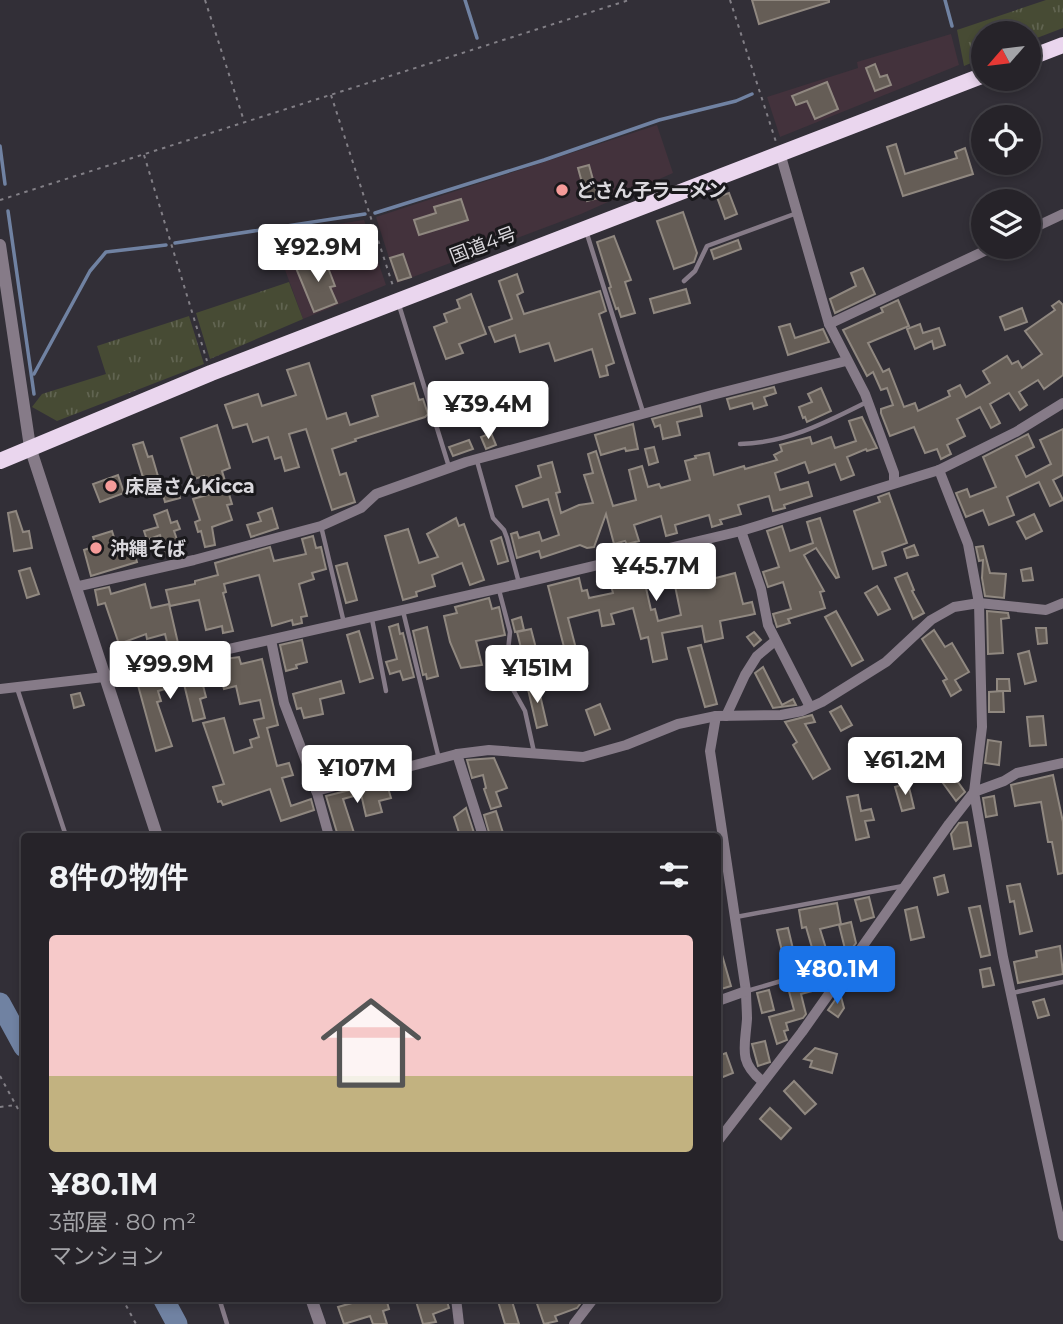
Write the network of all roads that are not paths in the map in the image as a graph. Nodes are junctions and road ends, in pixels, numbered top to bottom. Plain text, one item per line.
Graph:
1 (1063, 45) edge
2 (1041, 53) edge
3 (971, 80) edge
4 (779, 153) junction
5 (797, 213) junction
6 (1063, 214) edge
7 (1041, 224) edge
8 (585, 228) junction
9 (0, 245) edge
10 (971, 257) edge
11 (684, 281) dead end
12 (398, 301) junction
13 (829, 324) junction
14 (846, 361) junction
15 (867, 401) junction
16 (1063, 403) edge
17 (643, 413) junction
18 (740, 444) dead end
19 (30, 447) junction
20 (476, 459) junction
21 (0, 461) edge
22 (449, 468) junction
23 (939, 470) junction
24 (894, 483) junction
25 (321, 526) junction
26 (741, 531) junction
27 (519, 584) junction
28 (75, 587) junction
29 (499, 589) junction
30 (979, 603) junction
31 (1063, 603) edge
32 (403, 611) junction
33 (372, 618) junction
34 (344, 624) junction
35 (271, 640) junction
36 (775, 641) junction
37 (104, 677) junction
38 (17, 687) junction
39 (0, 689) edge
40 (386, 691) dead end
41 (810, 707) junction
42 (721, 716) junction
43 (457, 754) junction
44 (534, 754) junction
45 (439, 760) junction
46 (1063, 763) edge
47 (316, 792) junction
48 (974, 792) junction
49 (65, 833) edge
50 (157, 833) edge
51 (328, 833) edge
52 (481, 833) edge
53 (905, 885) junction
54 (735, 917) junction
55 (853, 960) junction
56 (1063, 982) edge
57 (746, 991) junction
58 (1011, 993) junction
59 (721, 1000) edge
60 (762, 1082) junction
61 (721, 1137) edge
62 (1063, 1236) edge
63 (220, 1302) edge
64 (312, 1302) edge
65 (457, 1302) edge
66 (591, 1302) edge
67 (227, 1324) edge
68 (320, 1324) edge
69 (460, 1324) edge
70 (575, 1324) edge

1 - 2 highway
3 - 4 highway, 国道4号
4 - 5 street
4 - 8 highway, 国道4号
5 - 11 lane
5 - 13 street
6 - 7 street
8 - 12 highway, 国道4号
8 - 17 lane
9 - 19 street
10 - 13 street
12 - 19 highway, 国道4号
12 - 22 lane
13 - 14 street
14 - 15 street
14 - 17 street
15 - 18 lane
15 - 24 street
16 - 23 street
17 - 20 street
19 - 21 highway, 国道4号
19 - 28 street
20 - 22 street
20 - 27 lane
22 - 25 street
23 - 24 street
23 - 30 street
24 - 26 street
25 - 28 street
25 - 34 lane
26 - 27 street
26 - 36 street
27 - 29 street
28 - 37 street
29 - 32 street
29 - 44 lane
30 - 31 street
30 - 41 street
30 - 48 street
32 - 33 street
32 - 45 lane
33 - 34 street
33 - 40 lane
34 - 35 street
35 - 37 street
35 - 47 street
36 - 41 street
36 - 42 street
37 - 38 street
37 - 50 street
38 - 39 street
38 - 49 lane
41 - 42 street
42 - 44 street
42 - 54 street
43 - 44 street
43 - 45 street
43 - 52 street
45 - 47 street
46 - 48 street
47 - 51 street
48 - 53 street
48 - 58 street
53 - 54 lane
53 - 55 street
54 - 57 street
55 - 57 lane
55 - 60 street
56 - 58 lane
57 - 59 street
57 - 60 street
58 - 62 street
60 - 61 street
63 - 67 lane
64 - 68 street
65 - 69 street
66 - 70 street

